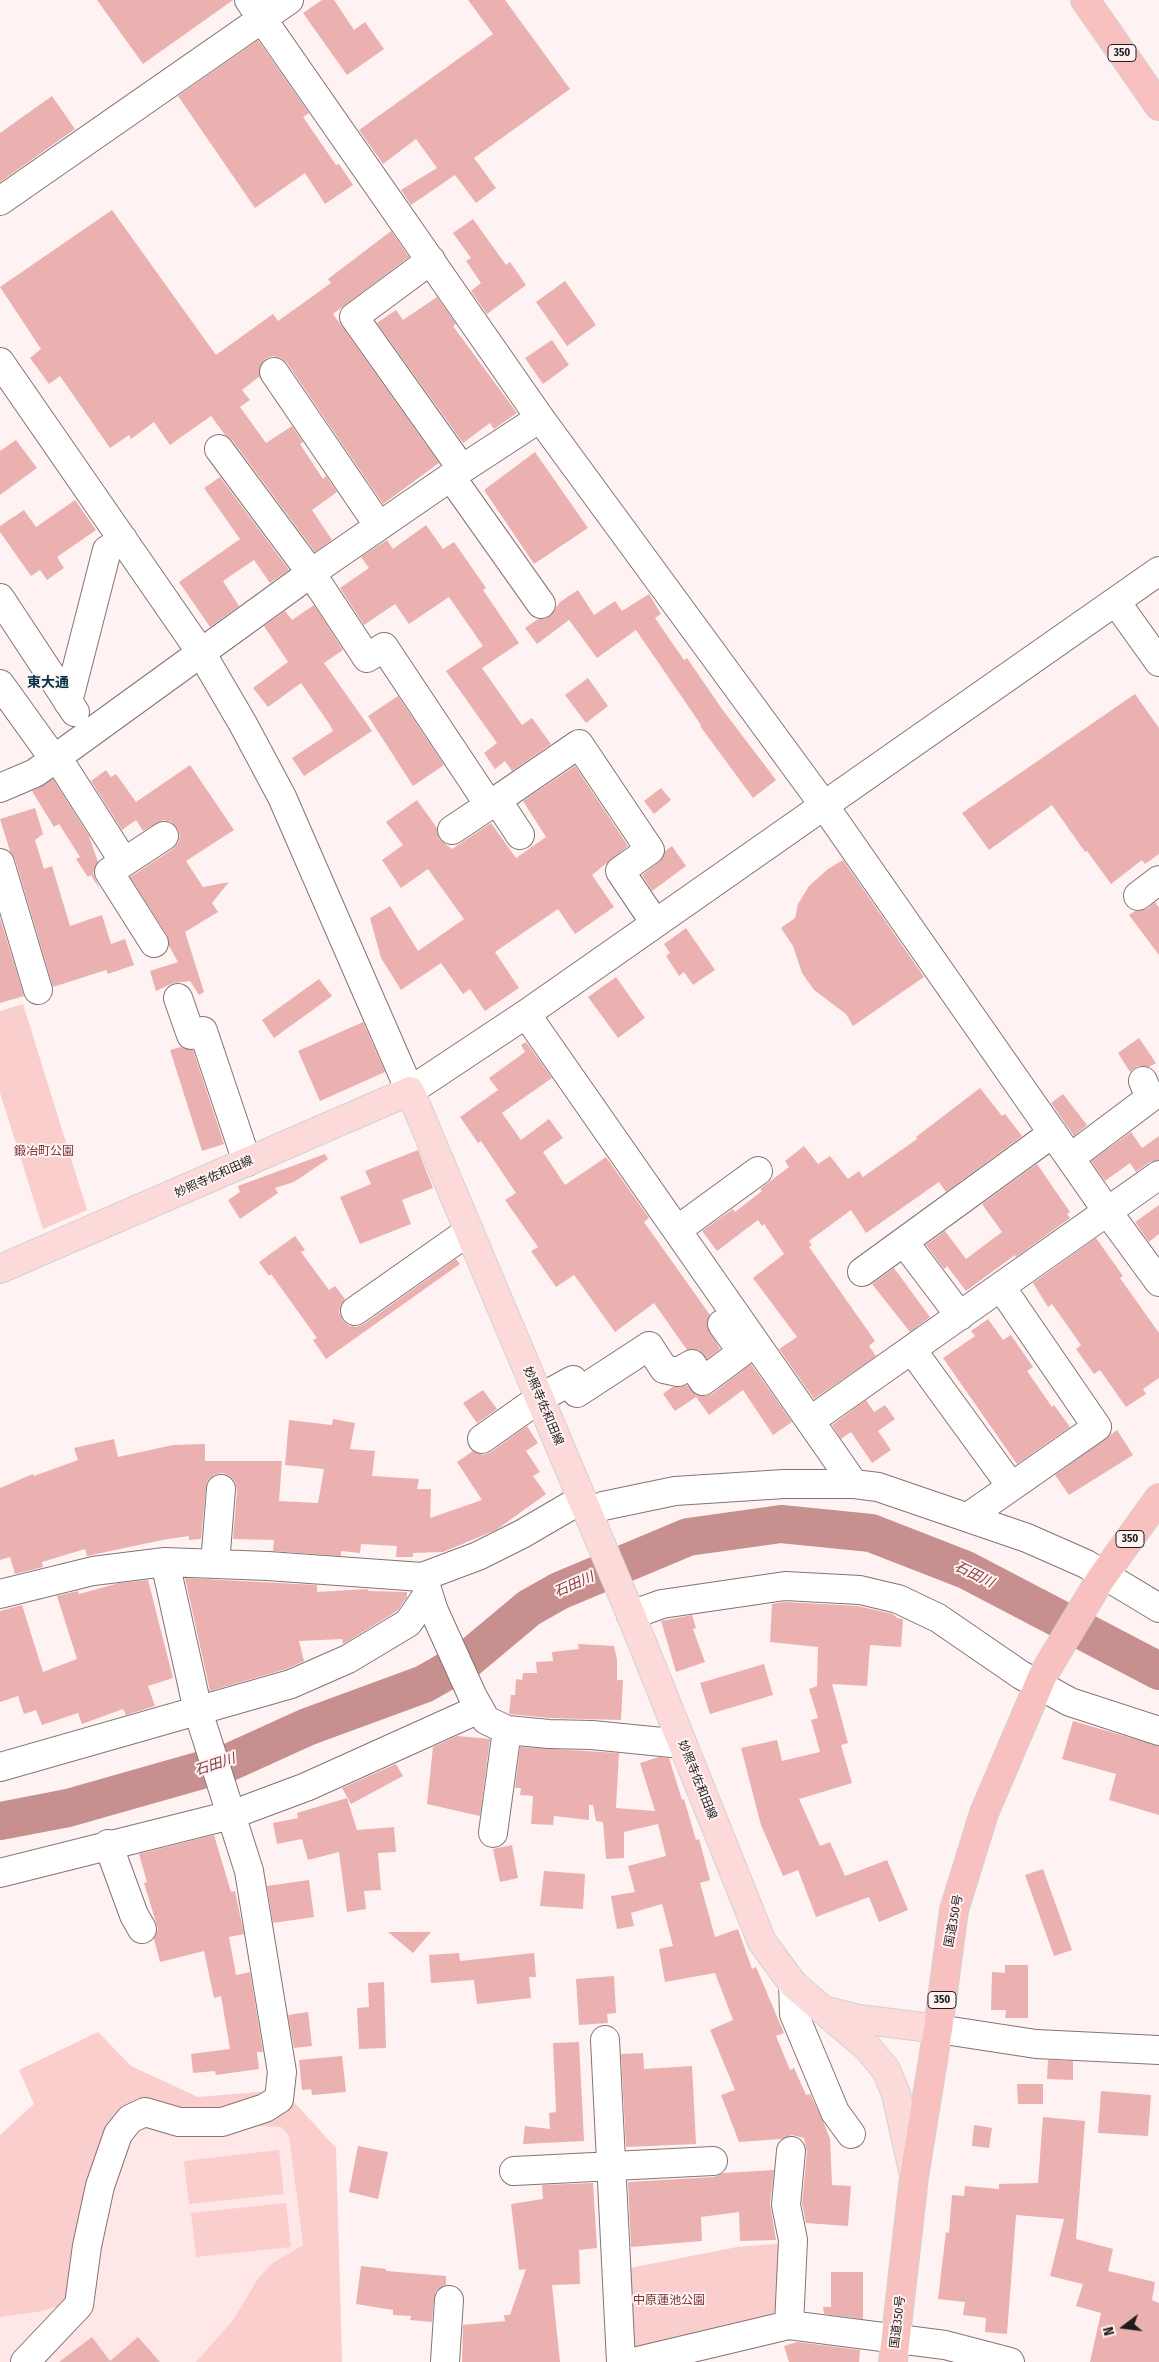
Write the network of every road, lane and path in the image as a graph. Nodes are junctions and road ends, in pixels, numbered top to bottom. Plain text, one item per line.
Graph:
1 (289, 0) edge
2 (1085, 0) edge
3 (256, 9) edge
4 (1159, 106) edge
5 (0, 201) edge
6 (431, 260) junction
7 (0, 362) edge
8 (274, 372) dead end
9 (540, 418) junction
10 (220, 449) dead end
11 (456, 473) junction
12 (379, 526) junction
13 (123, 539) junction
14 (1159, 571) edge
15 (311, 573) junction
16 (0, 598) edge
17 (1116, 602) junction
18 (541, 604) dead end
19 (202, 654) junction
20 (1159, 662) edge
21 (0, 684) edge
22 (68, 702) junction
23 (90, 734) junction
24 (56, 758) junction
25 (0, 788) edge
26 (493, 803) junction
27 (823, 804) junction
28 (452, 830) dead end
29 (520, 835) dead end
30 (164, 836) dead end
31 (124, 862) junction
32 (0, 863) edge
33 (655, 923) junction
34 (154, 943) dead end
35 (38, 990) dead end
36 (178, 998) dead end
37 (526, 1014) junction
38 (1143, 1081) dead end
39 (410, 1091) junction
40 (1053, 1133) junction
41 (1070, 1158) junction
42 (247, 1162) junction
43 (758, 1171) dead end
44 (1159, 1175) edge
45 (1107, 1211) junction
46 (677, 1230) junction
47 (469, 1231) junction
48 (904, 1242) junction
49 (0, 1269) edge
50 (862, 1272) dead end
51 (1159, 1282) edge
52 (696, 1287) dead end
53 (1001, 1287) junction
54 (355, 1311) dead end
55 (960, 1316) junction
56 (912, 1350) junction
57 (540, 1398) junction
58 (810, 1421) junction
59 (482, 1439) dead end
60 (854, 1484) junction
61 (1011, 1486) junction
62 (221, 1490) dead end
63 (1159, 1498) edge
64 (588, 1512) junction
65 (968, 1517) junction
66 (165, 1562) junction
67 (215, 1564) junction
68 (1102, 1577) junction
69 (0, 1594) edge
70 (428, 1594) junction
71 (1159, 1608) edge
72 (629, 1611) junction
73 (1041, 1680) junction
74 (476, 1702) junction
75 (200, 1715) junction
76 (507, 1730) junction
77 (1159, 1731) edge
78 (682, 1744) junction
79 (0, 1768) edge
80 (229, 1809) junction
81 (493, 1833) dead end
82 (108, 1844) junction
83 (0, 1873) edge
84 (142, 1929) dead end
85 (793, 1984) junction
86 (823, 2010) junction
87 (938, 2030) junction
88 (605, 2040) dead end
89 (1159, 2050) edge
90 (850, 2134) dead end
91 (791, 2151) dead end
92 (713, 2161) dead end
93 (612, 2166) junction
94 (514, 2171) dead end
95 (914, 2177) junction
96 (449, 2300) dead end
97 (789, 2325) junction
98 (895, 2351) edge
99 (25, 2362) edge
100 (445, 2362) edge
101 (621, 2362) edge
102 (633, 2362) edge
103 (1010, 2362) edge

1 - 3 street
2 - 4 highway, 350
3 - 5 street
3 - 6 street
6 - 9 street
6 - 11 street
7 - 13 street
8 - 12 street
9 - 11 street
9 - 27 street
10 - 15 street
11 - 12 street
11 - 18 street
12 - 15 street
13 - 19 street
13 - 22 street
14 - 17 street
15 - 19 street
15 - 26 street
16 - 22 street
17 - 20 street
17 - 27 street
19 - 23 street
19 - 39 street
21 - 24 street
22 - 23 street
23 - 24 street
24 - 25 street
24 - 31 street
26 - 28 street
26 - 29 street
26 - 33 street
27 - 33 street
27 - 40 street
30 - 31 street
31 - 34 street
32 - 35 street
33 - 37 street
36 - 42 street
37 - 39 street
37 - 46 street
38 - 41 street
39 - 42 main road, 妙照寺佐和田線
39 - 47 main road, 妙照寺佐和田線
40 - 41 street
40 - 48 street
41 - 45 street
42 - 49 main road, 妙照寺佐和田線
43 - 46 street
44 - 45 street
45 - 51 street
45 - 53 street
46 - 58 street
47 - 54 street
47 - 57 main road, 妙照寺佐和田線
48 - 50 street
48 - 55 street
52 - 57 street
53 - 55 street
53 - 61 street
55 - 56 street
56 - 58 street
56 - 61 street
57 - 59 street
57 - 64 main road, 妙照寺佐和田線
58 - 60 street
60 - 64 street
60 - 65 street
61 - 65 street
62 - 67 street
63 - 68 highway, 国道350号 / 350
64 - 70 street
64 - 72 main road, 妙照寺佐和田線
65 - 68 street
66 - 67 street
66 - 69 street
66 - 75 street
67 - 70 street
68 - 71 street
68 - 73 highway, 国道350号 / 350
70 - 74 street
70 - 75 street
72 - 73 street
72 - 78 main road, 妙照寺佐和田線
73 - 77 street
73 - 87 highway, 国道350号 / 350
74 - 76 street
74 - 80 street
75 - 79 street
75 - 80 street
76 - 78 street
76 - 81 street
78 - 85 main road, 妙照寺佐和田線
80 - 82 street
80 - 99 street
82 - 83 street
82 - 84 street
85 - 86 main road, 妙照寺佐和田線
85 - 90 street
86 - 87 main road, 妙照寺佐和田線
86 - 95 main road
87 - 89 street
87 - 95 highway, 国道350号 / 350
88 - 93 street
91 - 97 street
92 - 93 street
93 - 94 street
93 - 101 street
95 - 98 highway, 国道350号 / 350
96 - 100 street
97 - 98 street
97 - 102 street
98 - 103 street

